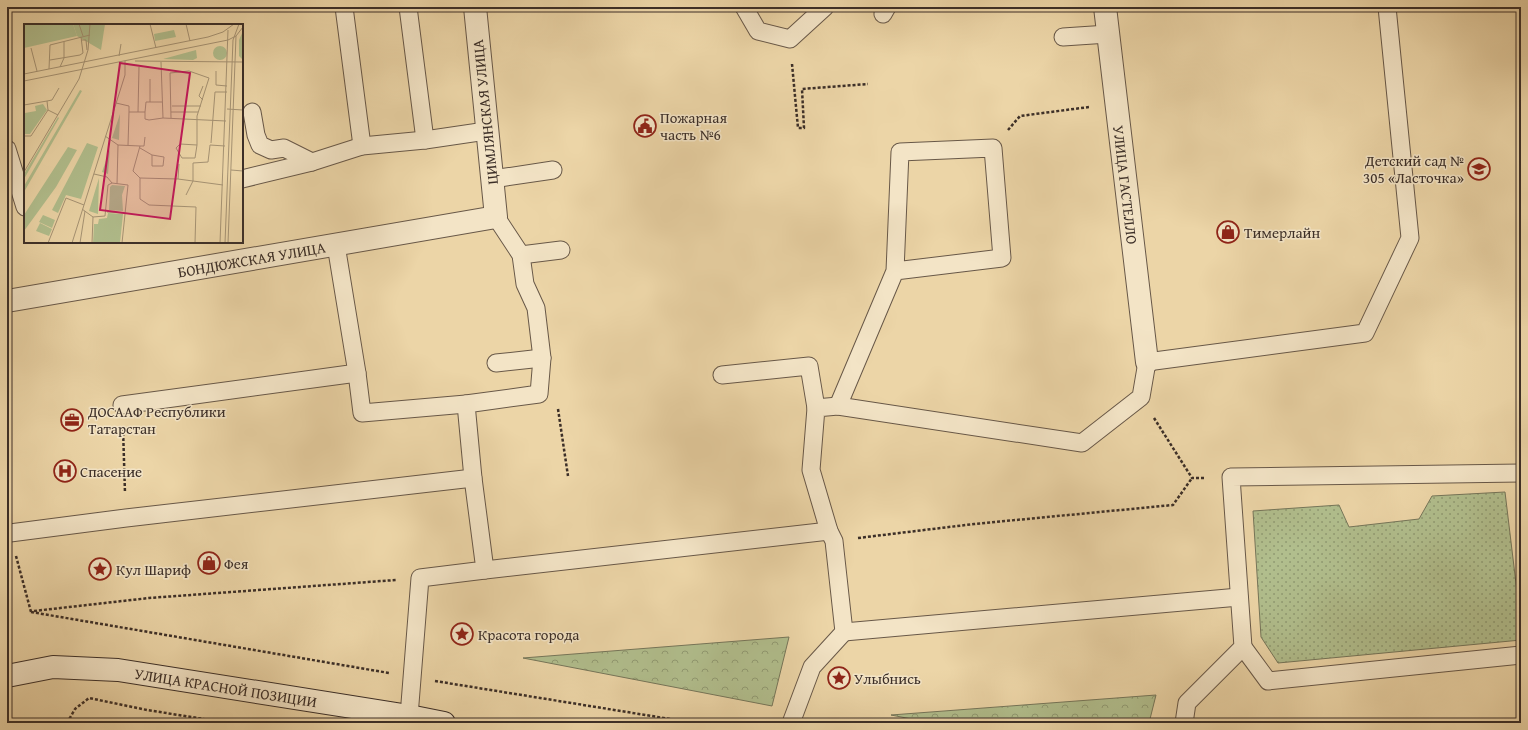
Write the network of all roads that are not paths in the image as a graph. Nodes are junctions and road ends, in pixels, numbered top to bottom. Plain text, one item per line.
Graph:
1 (344, 7) edge
2 (408, 7) edge
3 (475, 7) edge
4 (744, 7) edge
5 (825, 7) edge
6 (1105, 7) edge
7 (1387, 7) edge
8 (1108, 34) junction
9 (1063, 37) dead end
10 (252, 112) dead end
11 (486, 131) junction
12 (425, 140) junction
13 (362, 146) junction
14 (7, 149) edge
15 (312, 162) junction
16 (553, 170) dead end
17 (243, 179) edge
18 (493, 179) junction
19 (24, 204) edge
20 (496, 217) junction
21 (336, 245) junction
22 (560, 250) dead end
23 (521, 255) junction
24 (895, 270) junction
25 (7, 301) edge
26 (542, 358) junction
27 (1147, 362) junction
28 (496, 363) dead end
29 (357, 373) junction
30 (722, 375) dead end
31 (466, 404) junction
32 (122, 405) road end
33 (838, 406) junction
34 (816, 408) junction
35 (1521, 474) edge
36 (473, 478) junction
37 (10, 533) road end
38 (831, 536) junction
39 (485, 570) junction
40 (1239, 597) junction
41 (844, 632) junction
42 (1243, 647) junction
43 (1521, 655) edge
44 (7, 676) edge
45 (409, 716) junction
46 (444, 723) edge
47 (791, 723) edge
48 (1184, 723) edge

1 - 13 lane
2 - 12 lane
3 - 11 street, ЦИМЛЯНСКАЯ УЛИЦА
4 - 5 lane
6 - 8 street, УЛИЦА ГАСТЕЛЛО
7 - 27 lane
8 - 9 lane
8 - 27 street, УЛИЦА ГАСТЕЛЛО
10 - 15 lane
11 - 12 lane
11 - 18 street, ЦИМЛЯНСКАЯ УЛИЦА
12 - 13 lane
13 - 15 lane
14 - 19 lane
15 - 17 lane
16 - 18 lane
18 - 20 street, ЦИМЛЯНСКАЯ УЛИЦА
20 - 21 street, БОНДЮЖСКАЯ УЛИЦА
20 - 23 lane
21 - 25 street, БОНДЮЖСКАЯ УЛИЦА
21 - 29 lane
22 - 23 lane
23 - 26 lane
24 - 24 lane
24 - 33 lane
26 - 28 lane
26 - 31 lane
27 - 33 lane
29 - 31 lane
29 - 32 lane
30 - 34 lane
31 - 36 lane
33 - 34 lane
34 - 38 lane
35 - 40 lane
36 - 37 lane
36 - 39 lane
38 - 39 lane
38 - 41 lane
39 - 45 lane
40 - 41 lane
40 - 42 lane
41 - 47 lane
42 - 43 lane
42 - 48 lane
44 - 45 street, УЛИЦА КРАСНОЙ ПОЗИЦИИ
45 - 46 street, УЛИЦА КРАСНОЙ ПОЗИЦИИ

